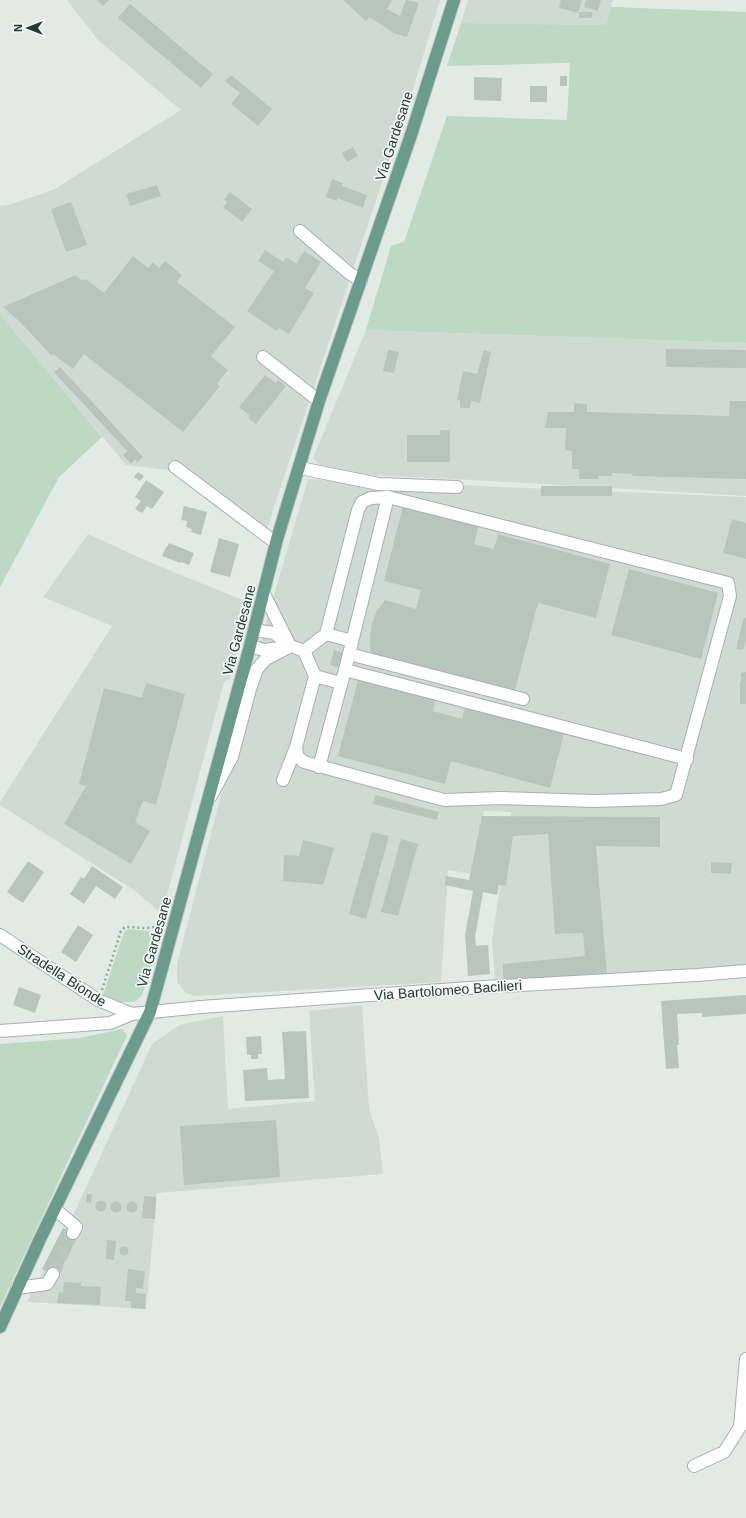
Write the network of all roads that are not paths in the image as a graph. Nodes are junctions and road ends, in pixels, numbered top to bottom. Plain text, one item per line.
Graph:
1 (454, 0) edge
2 (300, 231) dead end
3 (361, 281) junction
4 (263, 358) dead end
5 (319, 401) junction
6 (175, 467) dead end
7 (300, 468) junction
8 (457, 487) dead end
9 (388, 497) junction
10 (276, 543) junction
11 (264, 594) junction
12 (254, 630) junction
13 (326, 634) junction
14 (352, 641) junction
15 (250, 646) junction
16 (290, 646) junction
17 (304, 651) junction
18 (349, 654) junction
19 (345, 670) junction
20 (315, 676) junction
21 (341, 683) junction
22 (523, 699) dead end
23 (296, 748) junction
24 (686, 759) junction
25 (319, 767) junction
26 (283, 780) dead end
27 (207, 805) junction
28 (0, 935) edge
29 (746, 971) edge
30 (150, 1012) junction
31 (132, 1014) junction
32 (0, 1031) edge
33 (55, 1209) junction
34 (73, 1233) dead end
35 (53, 1274) tunnel mouth
36 (17, 1288) junction
37 (0, 1327) edge
38 (746, 1359) edge
39 (694, 1466) dead end

1 - 3 main road, Via Gardesane
2 - 3 street
3 - 5 main road, Via Gardesane
4 - 5 street
5 - 7 main road, Via Gardesane
6 - 10 street
7 - 8 street
7 - 10 main road, Via Gardesane
9 - 13 street
9 - 14 street
9 - 24 street
10 - 11 main road, Via Gardesane
11 - 12 main road, Via Gardesane
11 - 16 street
12 - 15 main road, Via Gardesane
12 - 16 street
13 - 14 street
13 - 17 street
14 - 18 street
15 - 16 street
15 - 27 main road, Via Gardesane
16 - 17 street
16 - 27 street
17 - 20 street
18 - 19 street
18 - 22 street
19 - 21 street
19 - 24 street
20 - 21 street
20 - 23 street
21 - 25 street
23 - 25 street
23 - 26 street
24 - 25 street
27 - 30 main road, Via Gardesane
28 - 31 street, Stradella Bionde
29 - 30 street, Via Bartolomeo Bacilieri
30 - 31 street, Stradella Bionde
30 - 33 main road, Via Gardesane
31 - 32 street
33 - 34 street
33 - 36 main road, Via Gardesane
35 - 36 street
36 - 37 main road, Via Gardesane
38 - 39 street

